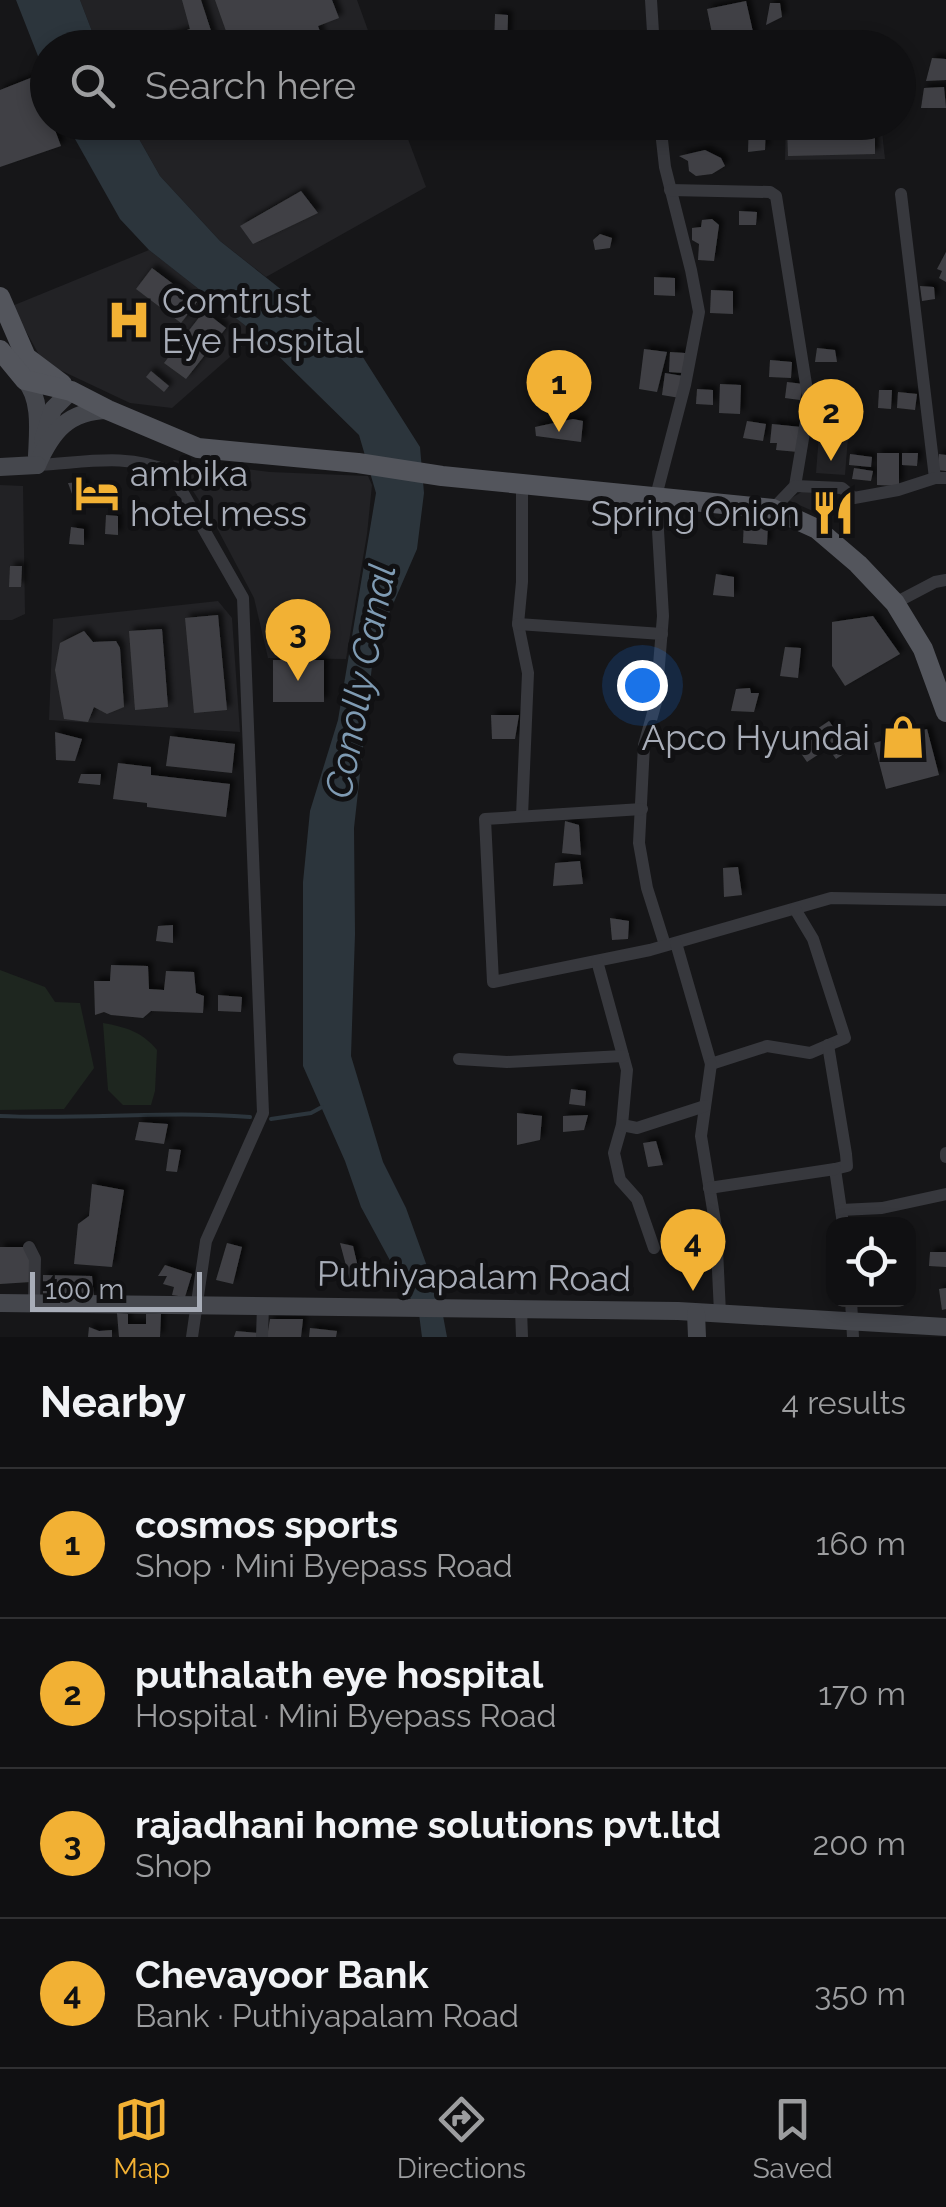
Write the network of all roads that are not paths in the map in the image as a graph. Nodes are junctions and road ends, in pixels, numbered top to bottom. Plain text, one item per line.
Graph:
1 (650, 0) edge
2 (652, 30) edge
3 (663, 140) edge
4 (670, 190) junction
5 (900, 194) dead end
6 (0, 296) edge
7 (0, 350) edge
8 (25, 380) junction
9 (72, 391) junction
10 (108, 410) junction
11 (37, 465) junction
12 (0, 467) edge
13 (940, 478) edge
14 (522, 484) junction
15 (795, 486) junction
16 (656, 496) junction
17 (774, 509) junction
18 (946, 580) edge
19 (895, 603) junction
20 (518, 624) junction
21 (662, 634) junction
22 (946, 712) edge
23 (642, 809) junction
24 (522, 816) junction
25 (946, 900) edge
26 (795, 909) junction
27 (670, 944) junction
28 (596, 961) junction
29 (828, 1045) junction
30 (623, 1056) junction
31 (458, 1058) dead end
32 (711, 1064) junction
33 (705, 1106) junction
34 (622, 1126) junction
35 (835, 1170) junction
36 (710, 1188) junction
37 (946, 1194) edge
38 (842, 1217) edge
39 (30, 1247) dead end
40 (654, 1248) dead end
41 (0, 1303) edge
42 (34, 1303) junction
43 (196, 1305) junction
44 (263, 1306) junction
45 (522, 1309) junction
46 (696, 1313) junction
47 (720, 1313) junction
48 (946, 1327) edge
49 (852, 1329) edge
50 (192, 1337) edge
51 (262, 1337) edge
52 (522, 1337) edge
53 (696, 1337) edge

1 - 2 street
3 - 4 street
4 - 15 street
4 - 16 street
5 - 13 street
6 - 9 main road
7 - 8 main road
8 - 9 main road
8 - 11 street
9 - 10 main road
9 - 11 street
10 - 11 street
10 - 14 main road
11 - 12 street
11 - 43 street
13 - 15 street
14 - 16 main road
14 - 20 street
15 - 17 street
16 - 17 main road
16 - 21 street
17 - 19 main road
18 - 19 street
19 - 22 main road
20 - 21 street
20 - 24 street
21 - 23 street
23 - 24 street
23 - 27 street
24 - 28 street
25 - 26 street
26 - 27 street
26 - 29 street
27 - 28 street
27 - 32 street
28 - 30 street
29 - 32 street
29 - 35 street
30 - 31 street
30 - 34 street
32 - 33 street
33 - 34 street
33 - 36 street
34 - 40 street
35 - 36 street
35 - 38 street
36 - 47 street
37 - 38 street
39 - 42 street
41 - 42 street, Puthiyapalam Road
42 - 43 street, Puthiyapalam Road
43 - 44 street, Puthiyapalam Road
43 - 50 street
44 - 45 street, Puthiyapalam Road
44 - 51 street
45 - 46 street, Puthiyapalam Road
45 - 52 street
46 - 47 street, Puthiyapalam Road
46 - 53 street
47 - 49 street, Puthiyapalam Road
48 - 49 street, Puthiyapalam Road

